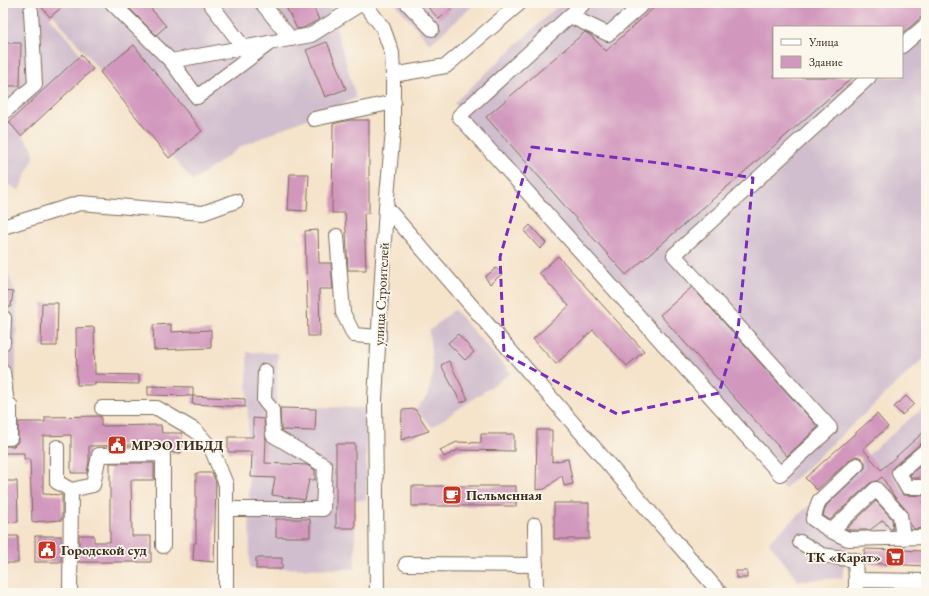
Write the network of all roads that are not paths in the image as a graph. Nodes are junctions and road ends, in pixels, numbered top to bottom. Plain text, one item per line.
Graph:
1 (112, 3) edge
2 (210, 3) edge
3 (262, 3) edge
4 (363, 3) edge
5 (407, 3) edge
6 (520, 3) edge
7 (584, 3) edge
8 (644, 3) edge
9 (31, 11) dead end
10 (570, 16) junction
11 (926, 25) edge
12 (432, 29) dead end
13 (292, 39) junction
14 (270, 43) junction
15 (903, 45) edge
16 (244, 48) junction
17 (171, 61) junction
18 (393, 75) junction
19 (868, 78) edge
20 (394, 102) junction
21 (3, 113) edge
22 (314, 119) dead end
23 (236, 202) dead end
24 (386, 207) junction
25 (3, 227) edge
26 (337, 236) dead end
27 (4, 318) dead end
28 (379, 338) junction
29 (3, 343) edge
30 (3, 372) edge
31 (265, 372) dead end
32 (9, 405) edge
33 (102, 408) dead end
34 (3, 438) edge
35 (57, 447) dead end
36 (926, 450) edge
37 (857, 465) dead end
38 (926, 487) edge
39 (71, 490) junction
40 (226, 509) junction
41 (535, 525) dead end
42 (831, 531) junction
43 (926, 537) edge
44 (903, 538) junction
45 (800, 542) dead end
46 (163, 546) dead end
47 (406, 564) dead end
48 (536, 565) junction
49 (926, 581) edge
50 (856, 587) edge
51 (70, 593) edge
52 (226, 593) edge
53 (377, 593) edge
54 (536, 593) edge
55 (720, 593) edge

1 - 17 street
2 - 16 street
3 - 13 street
4 - 13 street
4 - 18 street, улица Строителей
5 - 12 street
6 - 18 street
7 - 10 street
8 - 10 street
9 - 21 street
10 - 19 street
11 - 15 street
13 - 14 street
14 - 16 street
14 - 17 street
16 - 17 street
18 - 20 street, улица Строителей
20 - 22 street
20 - 24 street, улица Строителей
23 - 25 street
24 - 28 street, улица Строителей
24 - 55 street
26 - 28 street
27 - 29 street
28 - 53 street, улица Строителей
30 - 32 street
31 - 40 street
32 - 34 street
33 - 40 street
35 - 39 street
36 - 38 street
37 - 42 street
39 - 46 street
39 - 51 street
40 - 52 street
41 - 48 street
42 - 44 street
42 - 44 street
43 - 44 street
45 - 50 street
47 - 48 street
48 - 54 street
49 - 50 street

